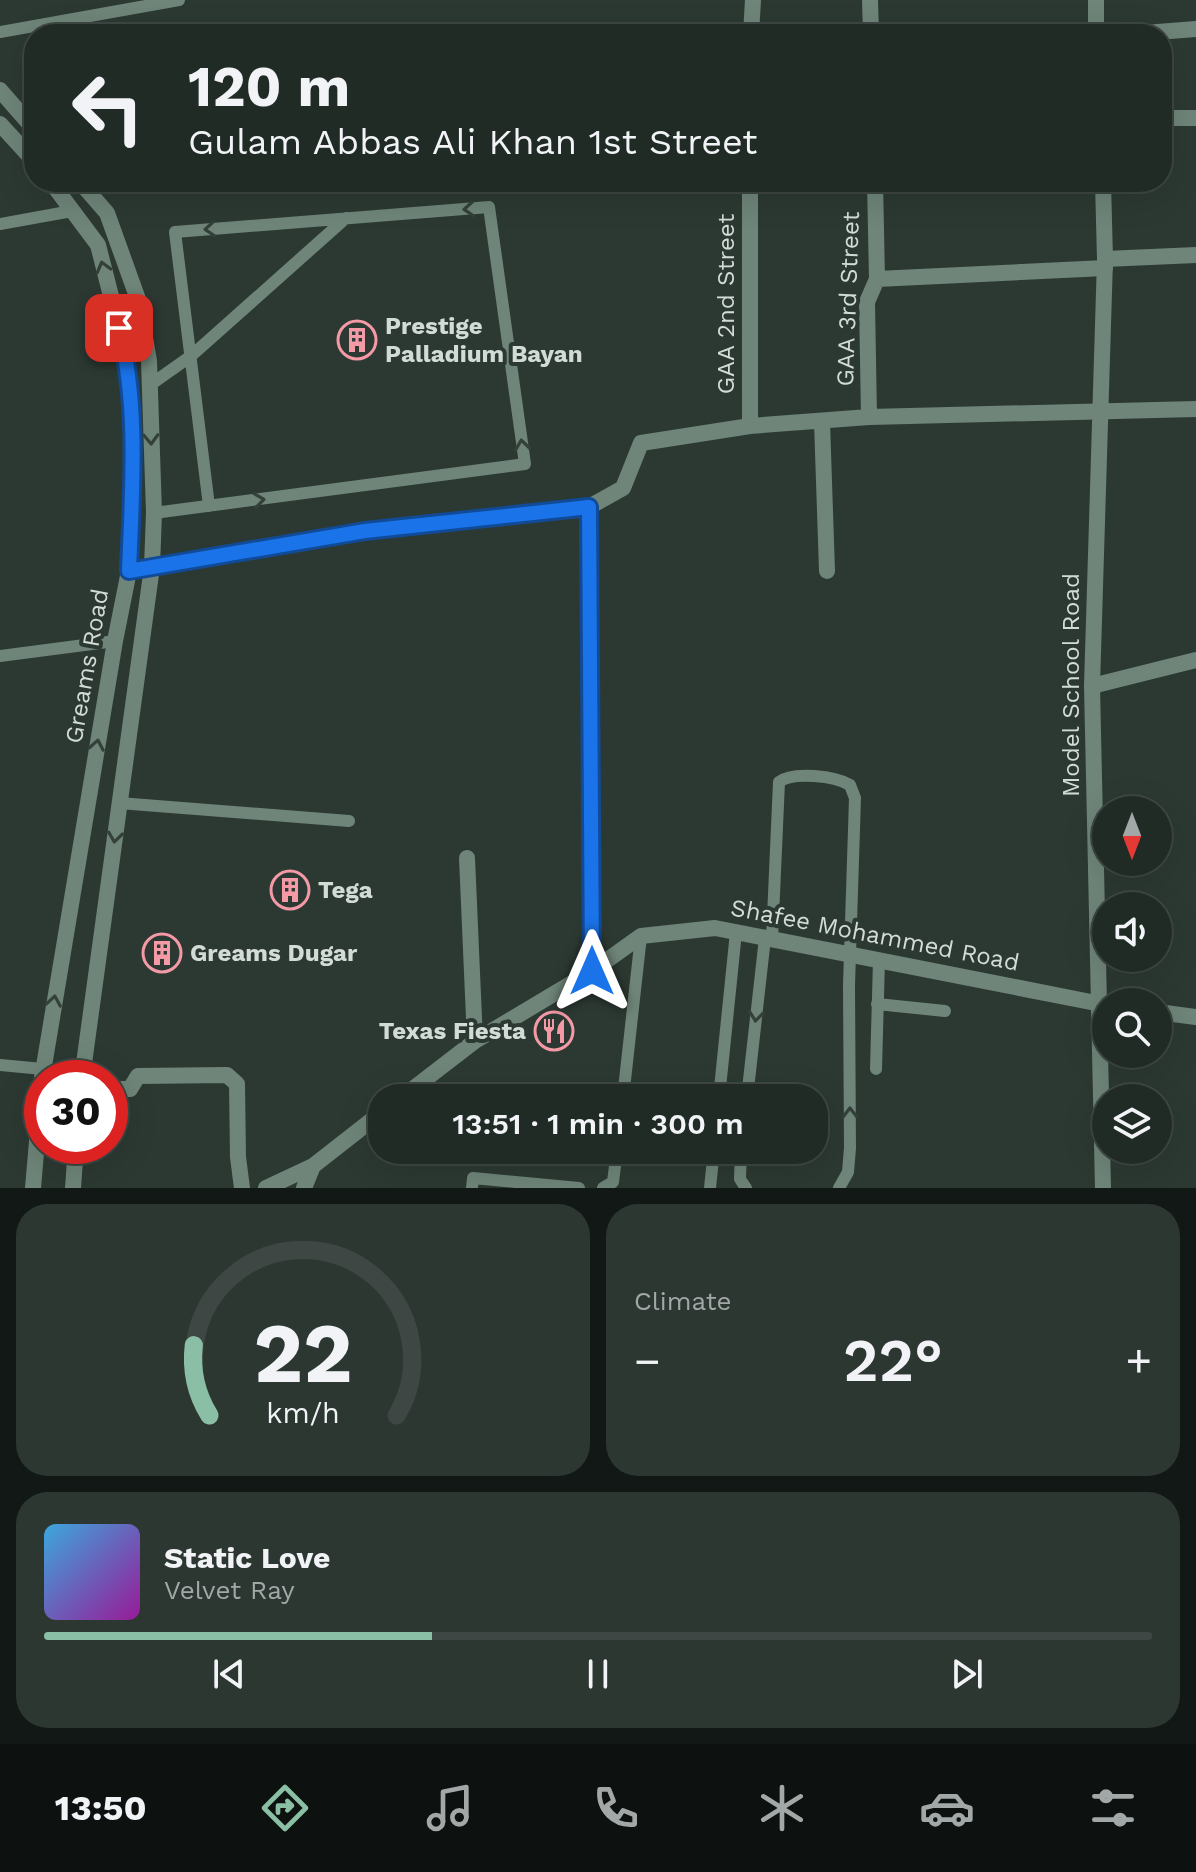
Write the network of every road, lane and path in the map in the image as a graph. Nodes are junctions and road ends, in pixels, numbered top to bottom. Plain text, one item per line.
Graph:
1 (179, 0) edge
2 (753, 0) edge
3 (870, 0) edge
4 (1096, 0) edge
5 (45, 24) edge
6 (752, 24) edge
7 (871, 24) edge
8 (1096, 24) edge
9 (24, 28) edge
10 (1196, 29) edge
11 (1172, 31) edge
12 (0, 32) edge
13 (0, 90) edge
14 (24, 118) edge
15 (1172, 118) edge
16 (1196, 118) edge
17 (0, 124) edge
18 (24, 150) edge
19 (58, 192) edge
20 (89, 192) edge
21 (750, 192) edge
22 (875, 192) edge
23 (1103, 192) edge
24 (72, 211) junction
25 (346, 218) junction
26 (0, 224) edge
27 (1196, 255) edge
28 (1105, 264) junction
29 (877, 279) junction
30 (191, 356) junction
31 (150, 385) junction
32 (1196, 409) edge
33 (1099, 413) junction
34 (869, 417) junction
35 (822, 422) junction
36 (750, 426) junction
37 (209, 506) junction
38 (589, 507) junction
39 (154, 513) junction
40 (152, 567) junction
41 (129, 571) junction
42 (827, 571) dead end
43 (115, 641) junction
44 (0, 656) edge
45 (1196, 660) edge
46 (1092, 686) junction
47 (119, 803) junction
48 (349, 821) dead end
49 (467, 858) dead end
50 (736, 932) junction
51 (641, 936) junction
52 (768, 939) junction
53 (850, 955) junction
54 (879, 960) junction
55 (592, 971) junction
56 (1102, 988) edge
57 (1092, 1003) edge
58 (877, 1004) junction
59 (945, 1011) dead end
60 (1172, 1014) edge
61 (1196, 1017) edge
62 (475, 1041) junction
63 (46, 1060) edge
64 (84, 1060) edge
65 (0, 1065) edge
66 (1103, 1068) edge
67 (876, 1069) dead end
68 (24, 1072) edge
69 (419, 1084) edge
70 (625, 1084) edge
71 (720, 1084) edge
72 (749, 1084) edge
73 (128, 1089) edge
74 (368, 1123) edge
75 (35, 1164) edge
76 (75, 1164) edge
77 (615, 1164) edge
78 (713, 1164) edge
79 (741, 1164) edge
80 (313, 1166) junction
81 (33, 1188) edge
82 (73, 1188) edge
83 (242, 1188) edge
84 (266, 1188) edge
85 (304, 1188) edge
86 (472, 1188) edge
87 (579, 1188) edge
88 (603, 1188) edge
89 (710, 1188) edge
90 (746, 1188) edge
91 (839, 1188) edge
92 (1103, 1188) edge

1 - 5 lane
2 - 6 street
3 - 7 street
4 - 8 street
9 - 12 lane
10 - 11 street
13 - 14 street
15 - 16 street
17 - 18 street
19 - 24 street, Greams Road
20 - 31 street, Greams Road
21 - 36 street, GAA 2nd Street
22 - 29 street, GAA 3rd Street
23 - 28 street, Model School Road
24 - 26 lane
41 -> 24 street, Greams Road
25 - 30 lane
25 -> 30 lane
37 -> 25 lane
27 - 28 street
28 - 29 street
28 - 33 street, Model School Road
29 - 34 street, GAA 3rd Street
30 - 31 lane
30 - 37 lane
31 -> 39 street, Greams Road
32 - 33 street
33 - 34 street
33 - 46 street, Model School Road
34 - 35 street
35 - 36 street
35 - 42 street
36 - 38 street
37 - 39 lane
38 - 40 street
38 - 55 street
39 - 40 street, Greams Road
40 - 41 street
40 - 47 street, Greams Road
41 - 43 street, Greams Road
43 - 44 lane
63 -> 43 street, Greams Road
45 - 46 street
46 - 56 street, Model School Road
47 - 48 lane
47 -> 64 street, Greams Road
49 - 62 street
50 - 51 street, Shafee Mohammed Road
50 - 52 street, Shafee Mohammed Road
50 - 71 lane
51 - 55 street, Shafee Mohammed Road
51 - 70 lane
52 - 53 street, Shafee Mohammed Road
52 - 53 lane
52 -> 72 lane
53 - 54 street, Shafee Mohammed Road
91 -> 53 lane
54 - 57 street, Shafee Mohammed Road
54 - 58 lane
55 - 62 street, Shafee Mohammed Road
58 - 59 lane
58 - 67 lane
60 - 61 street
62 - 69 street, Shafee Mohammed Road
65 - 68 lane
66 - 92 street, Model School Road
73 - 83 street
74 - 80 street
75 - 81 street, Greams Road
76 - 82 street
77 - 88 lane
78 - 89 lane
79 - 90 lane
80 - 84 street
80 - 85 street
86 - 87 lane

